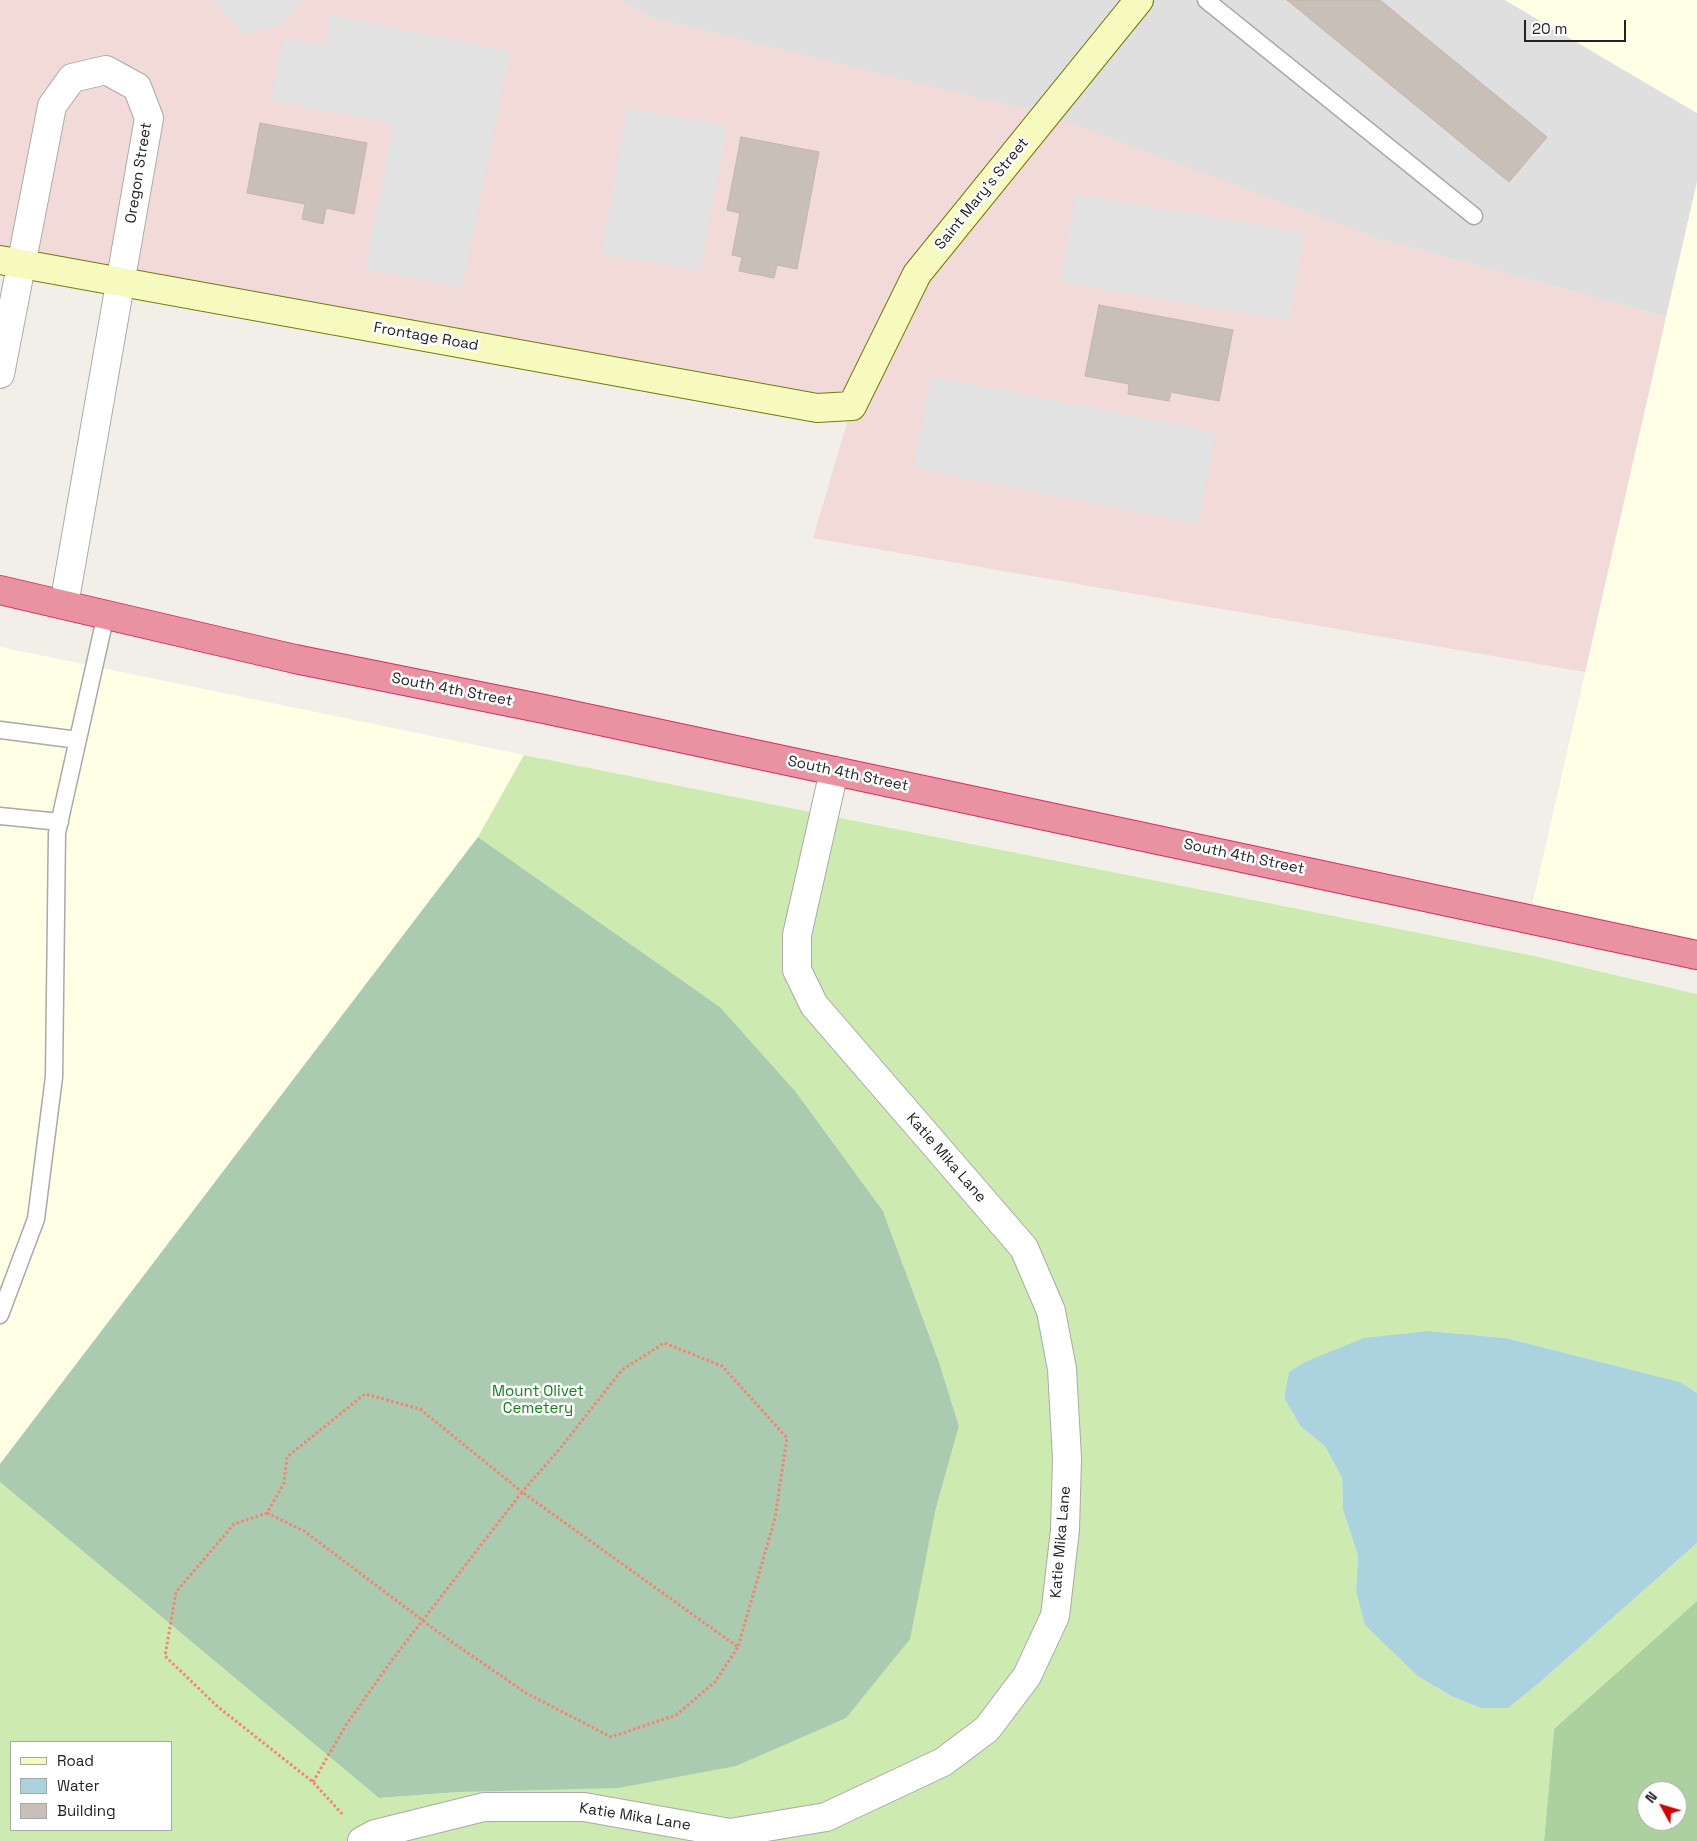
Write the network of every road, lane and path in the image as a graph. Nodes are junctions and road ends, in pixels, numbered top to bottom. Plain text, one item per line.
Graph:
1 (1140, 0) edge
2 (1206, 0) edge
3 (1474, 216) dead end
4 (11, 262) edge
5 (120, 282) junction
6 (0, 374) edge
7 (852, 406) joint
8 (0, 590) edge
9 (64, 605) junction
10 (106, 614) junction
11 (0, 730) edge
12 (78, 740) junction
13 (834, 771) junction
14 (0, 816) edge
15 (60, 822) junction
16 (1697, 955) edge
17 (0, 1316) edge
18 (522, 1492) junction
19 (267, 1513) junction
20 (423, 1621) junction
21 (738, 1647) junction
22 (313, 1782) junction
23 (363, 1840) edge

1 - 7 street, Saint Mary's Street
2 - 3 lane
4 - 5 street, Frontage Road
4 - 5 street, Oregon Street
4 - 6 street, Oregon Street
5 - 7 street, Frontage Road
5 - 9 street, Oregon Street
8 - 9 highway, South 4th Street
9 - 10 highway, South 4th Street
10 - 12 lane
10 - 13 highway, South 4th Street
11 - 12 lane
12 - 15 lane
13 - 16 highway, South 4th Street
13 - 23 street, Katie Mika Lane
14 - 15 lane
15 - 17 lane
18 - 19 path
18 - 20 path
18 - 21 path
18 - 21 path
19 - 20 path
19 - 22 path
20 - 21 path
20 - 22 path
22 - 23 path

